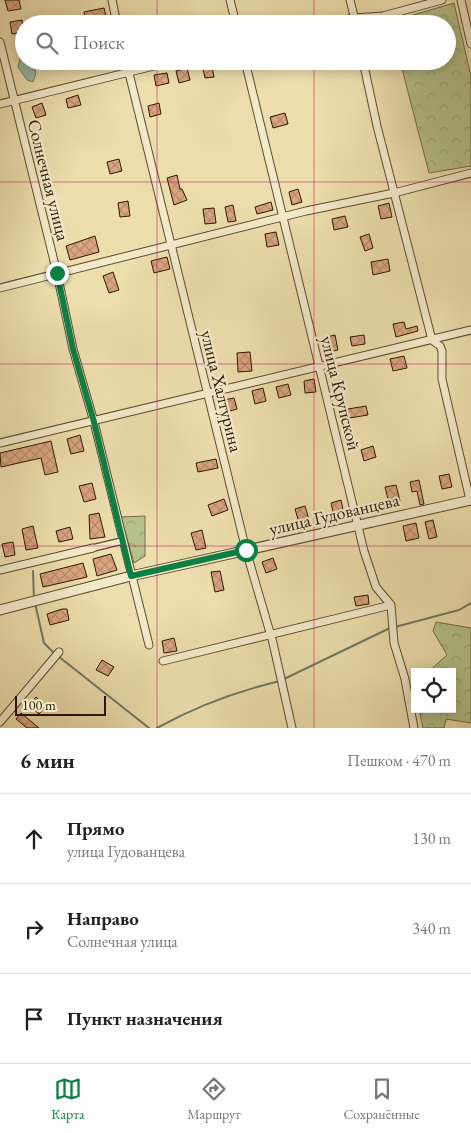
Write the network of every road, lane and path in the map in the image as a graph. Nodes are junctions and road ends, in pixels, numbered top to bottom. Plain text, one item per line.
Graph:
1 (112, 0) edge
2 (230, 0) edge
3 (350, 0) edge
4 (442, 0) edge
5 (461, 0) edge
6 (115, 15) edge
7 (234, 15) edge
8 (354, 15) edge
9 (386, 15) edge
10 (0, 42) edge
11 (471, 44) edge
12 (136, 70) edge
13 (247, 70) edge
14 (365, 70) edge
15 (128, 72) junction
16 (14, 101) junction
17 (0, 104) edge
18 (471, 173) edge
19 (394, 193) junction
20 (283, 217) junction
21 (171, 244) junction
22 (57, 273) junction
23 (0, 288) edge
24 (471, 330) edge
25 (432, 340) junction
26 (320, 368) junction
27 (207, 395) junction
28 (94, 422) junction
29 (0, 443) edge
30 (470, 500) edge
31 (358, 525) junction
32 (122, 541) junction
33 (93, 548) joint
34 (246, 550) junction
35 (0, 567) edge
36 (131, 576) junction
37 (391, 605) junction
38 (0, 610) edge
39 (271, 635) junction
40 (148, 645) dead end
41 (59, 652) dead end
42 (163, 661) dead end
43 (0, 722) edge
44 (292, 728) edge
45 (413, 728) edge

1 - 6 street
2 - 7 street
3 - 8 street
4 - 9 street
5 - 11 street
10 - 16 street, Солнечная улица
12 - 15 street
13 - 20 street, улица Крупской
14 - 19 street
15 - 16 street
15 - 21 street, улица Халтурина
16 - 17 street
16 - 22 street, Солнечная улица
18 - 19 street
19 - 20 street
19 - 25 street
20 - 21 street
20 - 26 street, улица Крупской
21 - 22 street
21 - 27 street, улица Халтурина
22 - 23 street
22 - 28 street, Солнечная улица
24 - 25 street
25 - 26 street
25 - 30 street
26 - 27 street
26 - 31 street, улица Крупской
27 - 28 street
27 - 34 street, улица Халтурина
28 - 29 street
28 - 32 street, Солнечная улица
30 - 31 street, улица Гудованцева
31 - 34 street, улица Гудованцева
31 - 37 street, улица Крупской
32 - 33 street
32 - 36 street, Солнечная улица
33 - 35 street
34 - 36 street, улица Гудованцева
34 - 39 street, улица Халтурина
36 - 38 street, улица Гудованцева
36 - 40 street, Солнечная улица
37 - 39 street
37 - 45 street
39 - 42 street
39 - 44 street, улица Халтурина
41 - 43 street

